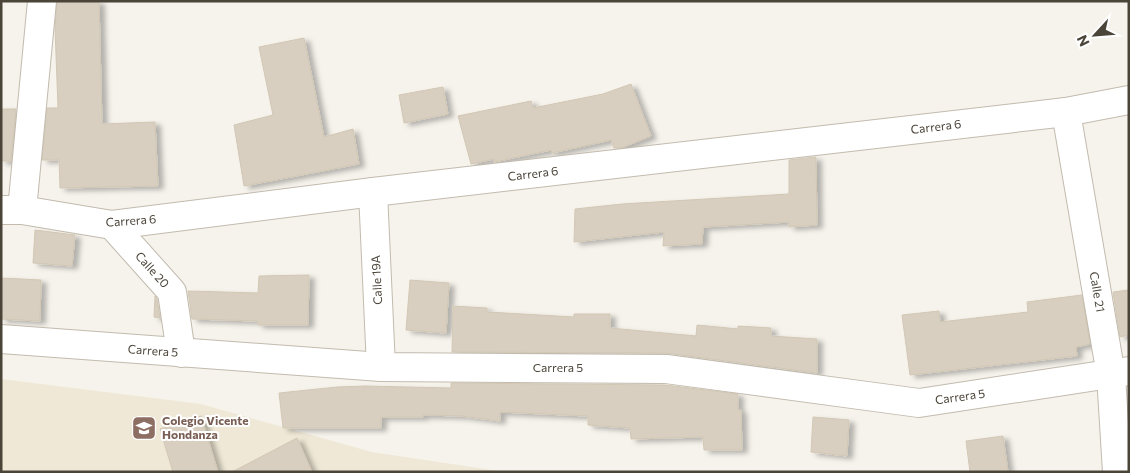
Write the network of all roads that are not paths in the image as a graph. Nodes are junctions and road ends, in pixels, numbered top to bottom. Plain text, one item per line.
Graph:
1 (42, 1) edge
2 (1129, 100) edge
3 (1066, 112) junction
4 (373, 192) junction
5 (12, 210) edge
6 (112, 225) junction
7 (1, 339) edge
8 (181, 353) junction
9 (382, 367) junction
10 (1120, 373) edge
11 (1117, 472) edge

1 - 5 street
2 - 3 street
3 - 4 street, Carrera 6
3 - 10 street, Calle 21
4 - 6 street, Carrera 6
4 - 9 street, Calle 19A
5 - 6 street, Carrera 6
6 - 8 street, Calle 20
7 - 8 street, Carrera 5
8 - 9 street, Carrera 5
9 - 10 street, Carrera 5
10 - 11 street, Calle 21

